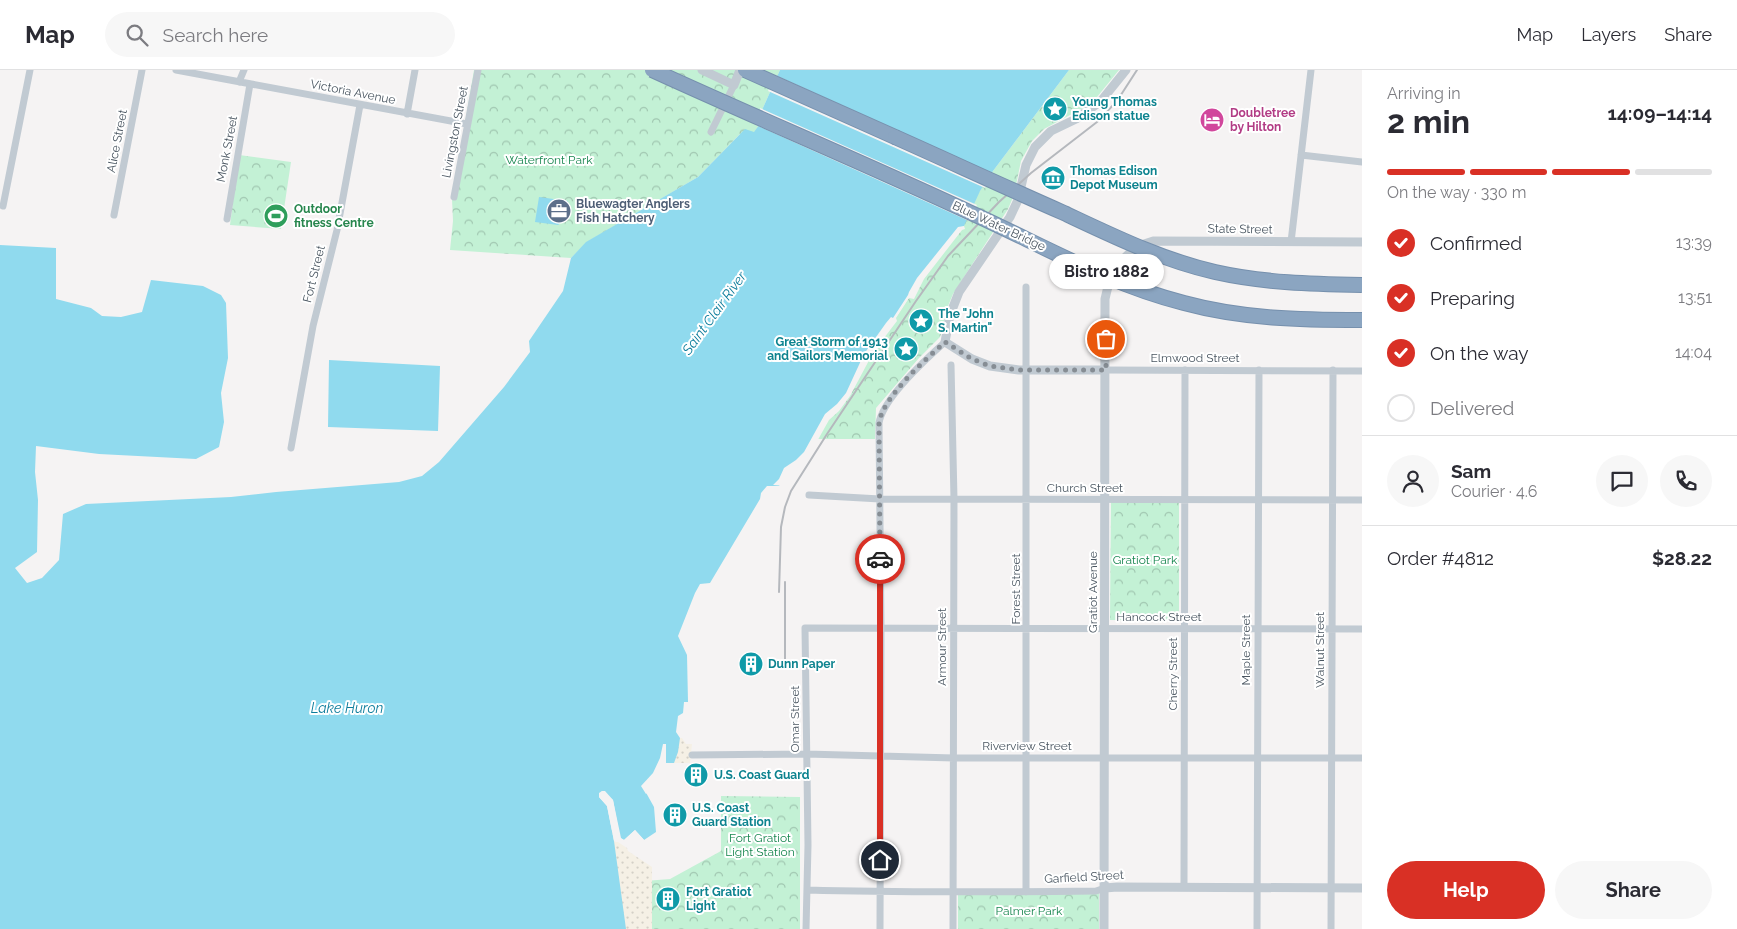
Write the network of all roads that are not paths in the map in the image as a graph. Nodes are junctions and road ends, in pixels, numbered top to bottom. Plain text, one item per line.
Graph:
1 (30, 70) edge
2 (142, 70) edge
3 (176, 70) edge
4 (244, 70) edge
5 (416, 70) edge
6 (478, 70) edge
7 (652, 70) edge
8 (702, 70) edge
9 (740, 70) edge
10 (745, 70) edge
11 (1126, 70) edge
12 (1311, 70) edge
13 (239, 82) junction
14 (250, 84) junction
15 (734, 84) junction
16 (360, 105) junction
17 (407, 114) junction
18 (467, 124) junction
19 (711, 132) dead end
20 (1301, 155) junction
21 (1362, 162) edge
22 (454, 197) dead end
23 (3, 206) dead end
24 (114, 215) dead end
25 (227, 219) dead end
26 (1291, 242) junction
27 (1362, 242) edge
28 (1123, 259) joint
29 (1362, 285) edge
30 (1026, 287) dead end
31 (1362, 320) edge
32 (945, 342) junction
33 (952, 365) dead end
34 (1027, 369) junction
35 (1106, 370) junction
36 (1186, 370) junction
37 (1259, 370) junction
38 (1333, 370) junction
39 (1362, 371) edge
40 (291, 448) dead end
41 (809, 495) dead end
42 (880, 499) junction
43 (954, 499) junction
44 (1027, 499) junction
45 (1106, 499) junction
46 (1185, 499) junction
47 (1258, 500) junction
48 (1332, 500) junction
49 (1362, 500) edge
50 (806, 628) joint
51 (881, 628) junction
52 (953, 628) junction
53 (1027, 628) junction
54 (1106, 628) junction
55 (1184, 629) junction
56 (1258, 629) junction
57 (1332, 629) junction
58 (1362, 629) edge
59 (806, 754) junction
60 (692, 755) dead end
61 (879, 756) junction
62 (1026, 757) junction
63 (1105, 757) junction
64 (954, 758) junction
65 (1184, 758) junction
66 (1258, 758) junction
67 (1331, 758) junction
68 (1362, 758) edge
69 (1184, 887) junction
70 (1257, 887) junction
71 (1105, 888) junction
72 (1331, 888) junction
73 (1362, 888) edge
74 (808, 890) junction
75 (953, 891) junction
76 (880, 892) junction
77 (1026, 892) junction
78 (806, 929) edge
79 (880, 929) edge
80 (953, 929) edge
81 (1104, 929) edge
82 (1256, 929) edge
83 (1331, 929) edge

1 - 23 street
2 - 24 street, Alice Street
3 - 13 street, Victoria Avenue
4 - 13 street
5 - 17 street
6 - 18 street, Livingston Street
7 - 31 highway, Blue Water Bridge, bridge
8 - 15 street
9 - 15 street
10 - 29 highway, bridge
11 - 32 street
12 - 20 street
13 - 14 street, Victoria Avenue
14 - 16 street, Victoria Avenue
14 - 25 street, Monk Street
15 - 19 street
16 - 17 street, Victoria Avenue
16 - 40 street, Fort Street
17 - 18 street, Victoria Avenue
18 - 22 street, Livingston Street
20 - 21 street
20 - 26 street
26 - 27 street, State Street
26 - 28 street, State Street
28 - 35 street, Gratiot Avenue
30 - 34 street, Forest Street
32 - 34 street, Elmwood Street
32 - 42 street
33 - 43 street, Armour Street
34 - 35 street, Elmwood Street
34 - 44 street, Forest Street
35 - 36 street, Elmwood Street
35 - 45 street, Gratiot Avenue
36 - 37 street, Elmwood Street
36 - 46 street, Cherry Street
37 - 38 street, Elmwood Street
37 - 47 street, Maple Street
38 - 39 street, Elmwood Street
38 - 48 street, Walnut Street
41 - 42 street, Church Street
42 - 43 street, Church Street
42 - 51 street
43 - 44 street, Church Street
43 - 52 street, Armour Street
44 - 45 street, Church Street
44 - 53 street, Forest Street
45 - 46 street, Church Street
45 - 54 street, Gratiot Avenue
46 - 47 street, Church Street
46 - 55 street, Cherry Street
47 - 48 street, Church Street
47 - 56 street, Maple Street
48 - 49 street, Church Street
48 - 57 street, Walnut Street
50 - 51 street, Hancock Street
50 - 59 street, Omar Street
51 - 52 street, Hancock Street
51 - 61 street
52 - 53 street, Hancock Street
52 - 64 street, Armour Street
53 - 54 street, Hancock Street
53 - 62 street, Forest Street
54 - 55 street, Hancock Street
54 - 63 street, Gratiot Avenue
55 - 56 street, Hancock Street
55 - 65 street, Cherry Street
56 - 57 street, Hancock Street
56 - 66 street, Maple Street
57 - 58 street, Hancock Street
57 - 67 street, Walnut Street
59 - 60 street, Riverview Street
59 - 61 street, Riverview Street
59 - 74 street, Omar Street
61 - 64 street, Riverview Street
61 - 76 street
62 - 63 street, Riverview Street
62 - 64 street, Riverview Street
62 - 77 street, Forest Street
63 - 65 street, Riverview Street
63 - 71 street, Gratiot Avenue
64 - 75 street, Armour Street
65 - 66 street, Riverview Street
65 - 69 street, Cherry Street
66 - 67 street, Riverview Street
66 - 70 street, Maple Street
67 - 68 street, Riverview Street
67 - 72 street, Walnut Street
69 - 70 street, Garfield Street
69 - 71 street, Garfield Street
70 - 72 street, Garfield Street
70 - 82 street, Maple Street
71 - 77 street, Garfield Street
71 - 81 street, Gratiot Avenue
72 - 73 street, Garfield Street
72 - 83 street, Walnut Street
74 - 76 street, Garfield Street
74 - 78 street, Omar Street
75 - 76 street, Garfield Street
75 - 77 street, Garfield Street
75 - 80 street, Armour Street
76 - 79 street

